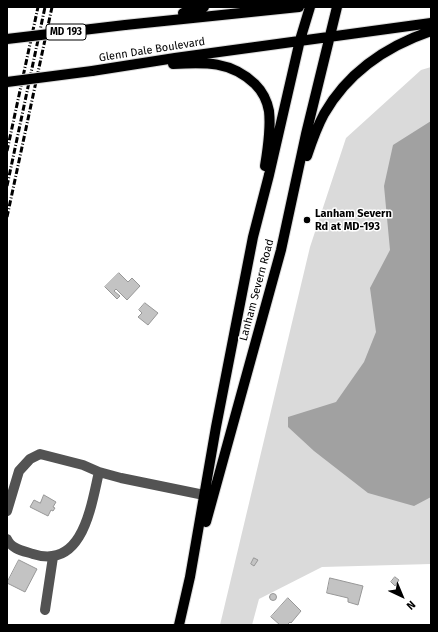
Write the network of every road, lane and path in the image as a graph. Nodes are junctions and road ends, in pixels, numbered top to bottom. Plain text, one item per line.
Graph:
1 (204, 7) edge
2 (299, 7) edge
3 (310, 7) edge
4 (337, 7) edge
5 (431, 23) edge
6 (125, 25) junction
7 (431, 31) edge
8 (330, 37) junction
9 (7, 39) edge
10 (300, 40) junction
11 (92, 71) junction
12 (7, 82) edge
13 (253, 237) junction
14 (281, 250) junction
15 (99, 472) junction
16 (204, 495) junction
17 (7, 511) edge
18 (7, 539) edge
19 (53, 557) junction
20 (190, 577) junction
21 (45, 610) dead end
22 (179, 625) edge

1 - 6 main road
2 - 6 main road, MD 193
3 - 10 main road, Lanham Severn Road
4 - 8 main road, Lanham Severn Road
5 - 8 main road, Glenn Dale Boulevard
6 - 9 main road, MD 193, bridge
7 - 14 main road
8 - 10 main road, Glenn Dale Boulevard
8 - 14 main road, Lanham Severn Road
10 - 11 main road, Glenn Dale Boulevard
10 - 13 main road, Lanham Severn Road
11 - 12 main road, Glenn Dale Boulevard, bridge
11 - 13 main road
13 - 16 main road, Lanham Severn Road
14 - 20 main road, Lanham Severn Road
15 - 16 lane
15 - 17 lane
15 - 19 lane
16 - 20 main road, Lanham Severn Road
18 - 19 lane
19 - 21 lane
20 - 22 main road, Lanham Severn Road

